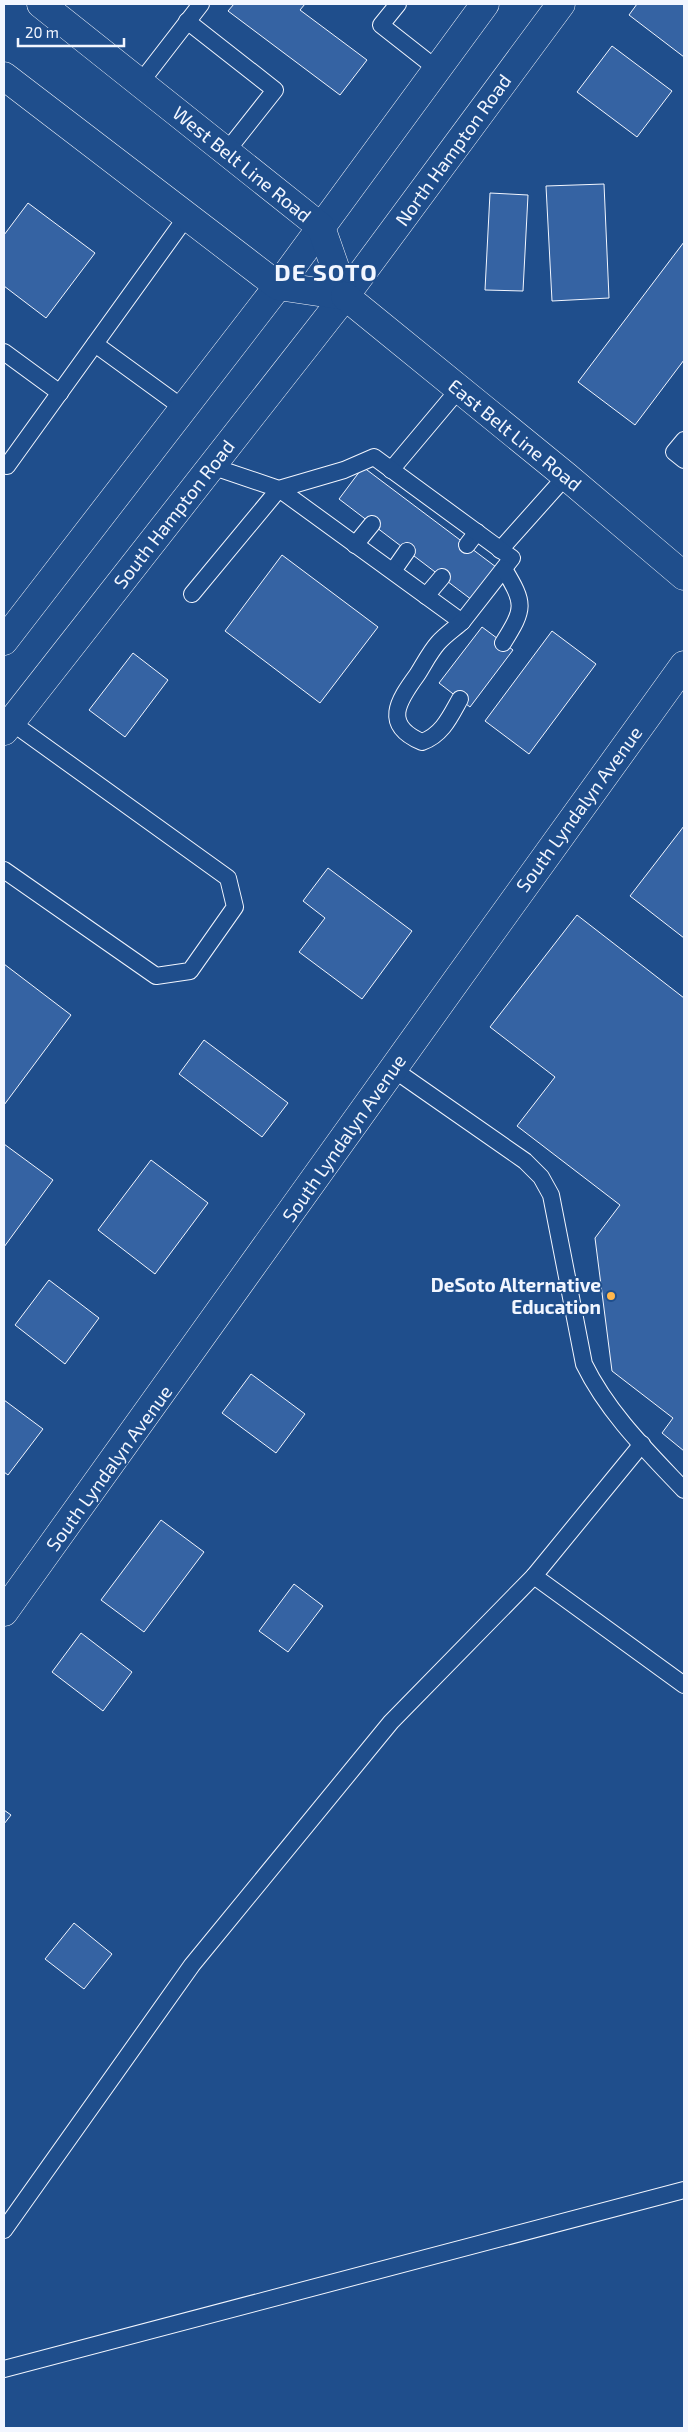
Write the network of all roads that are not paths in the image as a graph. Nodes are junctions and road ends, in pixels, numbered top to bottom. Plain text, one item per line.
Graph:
1 (41, 4) edge
2 (200, 4) edge
3 (398, 4) edge
4 (485, 4) edge
5 (560, 4) edge
6 (187, 21) junction
7 (437, 69) junction
8 (4, 76) edge
9 (140, 83) junction
10 (226, 152) junction
11 (187, 216) junction
12 (321, 228) junction
13 (278, 286) junction
14 (345, 296) junction
15 (95, 344) junction
16 (4, 352) edge
17 (460, 390) junction
18 (60, 393) junction
19 (183, 408) junction
20 (684, 440) edge
21 (684, 460) edge
22 (4, 464) edge
23 (211, 466) junction
24 (391, 470) junction
25 (566, 476) junction
26 (279, 489) junction
27 (372, 524) dead end
28 (477, 532) junction
29 (355, 545) junction
30 (467, 545) dead end
31 (500, 550) junction
32 (408, 551) dead end
33 (504, 569) junction
34 (392, 570) junction
35 (684, 576) edge
36 (442, 577) dead end
37 (192, 594) dead end
38 (426, 596) junction
39 (462, 622) junction
40 (4, 640) edge
41 (503, 643) dead end
42 (684, 665) edge
43 (460, 699) dead end
44 (7, 727) edge
45 (4, 870) edge
46 (393, 1069) junction
47 (642, 1444) junction
48 (684, 1490) edge
49 (534, 1576) junction
50 (4, 1612) edge
51 (684, 1685) edge
52 (684, 2190) edge
53 (4, 2230) edge
54 (4, 2369) edge

1 - 9 main road, West Belt Line Road
2 - 6 lane
3 - 7 lane
4 - 7 main road
5 - 14 main road, North Hampton Road
6 - 9 lane
6 - 10 lane
7 - 12 main road
8 - 11 main road
9 - 10 main road, West Belt Line Road
10 - 12 main road, West Belt Line Road
11 - 13 main road
11 - 15 lane
12 - 13 main road
12 - 14 main road, West Belt Line Road
13 - 14 main road
13 - 19 main road
14 - 17 main road, East Belt Line Road
14 - 23 main road, South Hampton Road
15 - 18 lane
15 - 19 lane
16 - 18 lane
17 - 24 lane
17 - 25 main road, East Belt Line Road
18 - 22 lane
19 - 40 main road
20 - 21 lane
23 - 26 lane
23 - 44 main road, South Hampton Road
24 - 26 lane
24 - 28 lane
25 - 31 lane
25 - 35 main road, East Belt Line Road
26 - 29 lane
26 - 37 lane
27 - 29 lane
28 - 30 lane
28 - 31 lane
29 - 34 lane
31 - 33 lane
32 - 34 lane
33 - 39 lane
33 - 41 lane
34 - 38 lane
36 - 38 lane
38 - 39 lane
39 - 43 lane
42 - 46 main road, South Lyndalyn Avenue
44 - 45 lane
46 - 47 lane
46 - 50 main road, South Lyndalyn Avenue
47 - 48 lane
47 - 49 lane
49 - 51 lane
49 - 53 lane
52 - 54 lane

